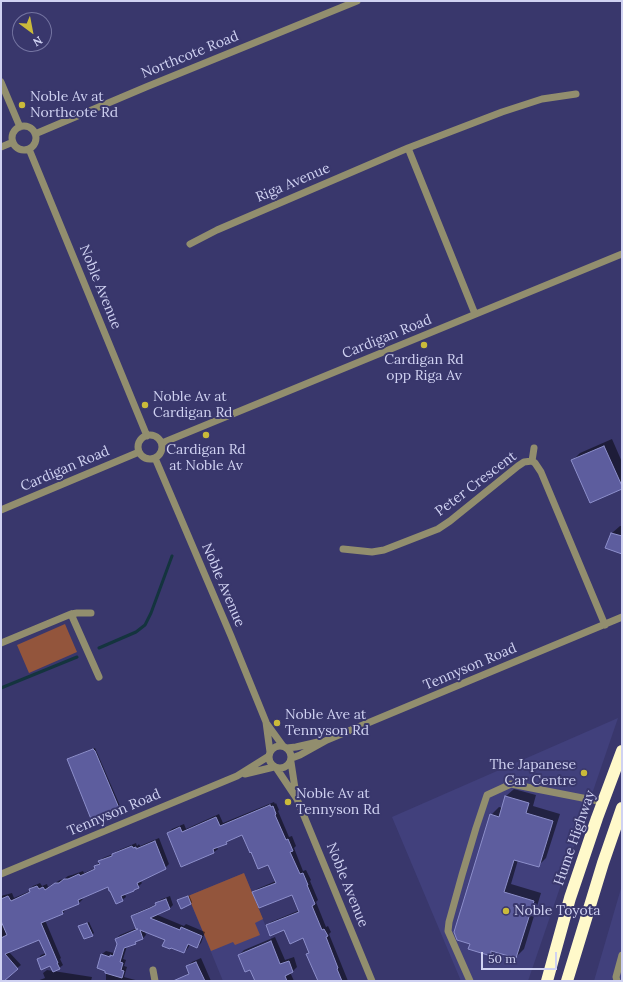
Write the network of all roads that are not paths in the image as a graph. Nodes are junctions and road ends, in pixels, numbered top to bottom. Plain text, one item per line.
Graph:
1 (357, 1) edge
2 (1, 82) edge
3 (576, 94) dead end
4 (20, 127) junction
5 (35, 134) junction
6 (13, 142) junction
7 (1, 147) edge
8 (408, 148) junction
9 (28, 149) junction
10 (190, 244) dead end
11 (622, 254) edge
12 (475, 314) junction
13 (147, 436) junction
14 (162, 444) junction
15 (534, 448) dead end
16 (139, 452) junction
17 (155, 458) junction
18 (532, 461) junction
19 (1, 510) edge
20 (343, 549) dead end
21 (91, 613) dead end
22 (71, 614) junction
23 (622, 617) edge
24 (605, 624) junction
25 (1, 643) edge
26 (99, 677) dead end
27 (266, 722) junction
28 (327, 740) junction
29 (285, 747) junction
30 (622, 751) edge
31 (269, 754) junction
32 (291, 760) junction
33 (275, 768) junction
34 (237, 776) junction
35 (297, 799) junction
36 (603, 802) junction
37 (622, 808) edge
38 (1, 874) edge
39 (622, 954) edge
40 (152, 970) dead end
41 (155, 981) edge
42 (372, 981) edge
43 (470, 981) edge
44 (547, 981) edge
45 (567, 981) edge
46 (617, 981) edge

1 - 5 street, Northcote Road
2 - 4 street
3 - 8 street, Riga Avenue
4 - 5 street
4 - 6 street
5 - 9 street
6 - 7 street
6 - 9 street
8 - 10 street, Riga Avenue
8 - 12 street
9 - 13 street, Noble Avenue
11 - 12 street, Cardigan Road
12 - 14 street, Cardigan Road
13 - 14 street
13 - 16 street
14 - 17 street
15 - 18 street, Peter Crescent
16 - 17 street
16 - 19 street, Cardigan Road
17 - 27 street, Noble Avenue
18 - 20 street, Peter Crescent
18 - 24 street, Peter Crescent
21 - 22 street
22 - 25 street
22 - 26 street
23 - 24 street, Tennyson Road
24 - 28 street, Tennyson Road
27 - 29 street, Noble Avenue
27 - 31 street, Noble Avenue
28 - 29 street, Tennyson Road
28 - 32 street, Tennyson Road
29 - 31 street
29 - 32 street
30 - 36 highway, Hume Highway
31 - 33 street
31 - 34 street, Tennyson Road
32 - 33 street
32 - 35 street, Noble Avenue
33 - 34 street, Tennyson Road
33 - 35 street, Noble Avenue
34 - 38 street, Tennyson Road
35 - 42 street, Noble Avenue
36 - 43 street
36 - 44 highway, Hume Highway
37 - 45 highway
39 - 46 street
40 - 41 street

